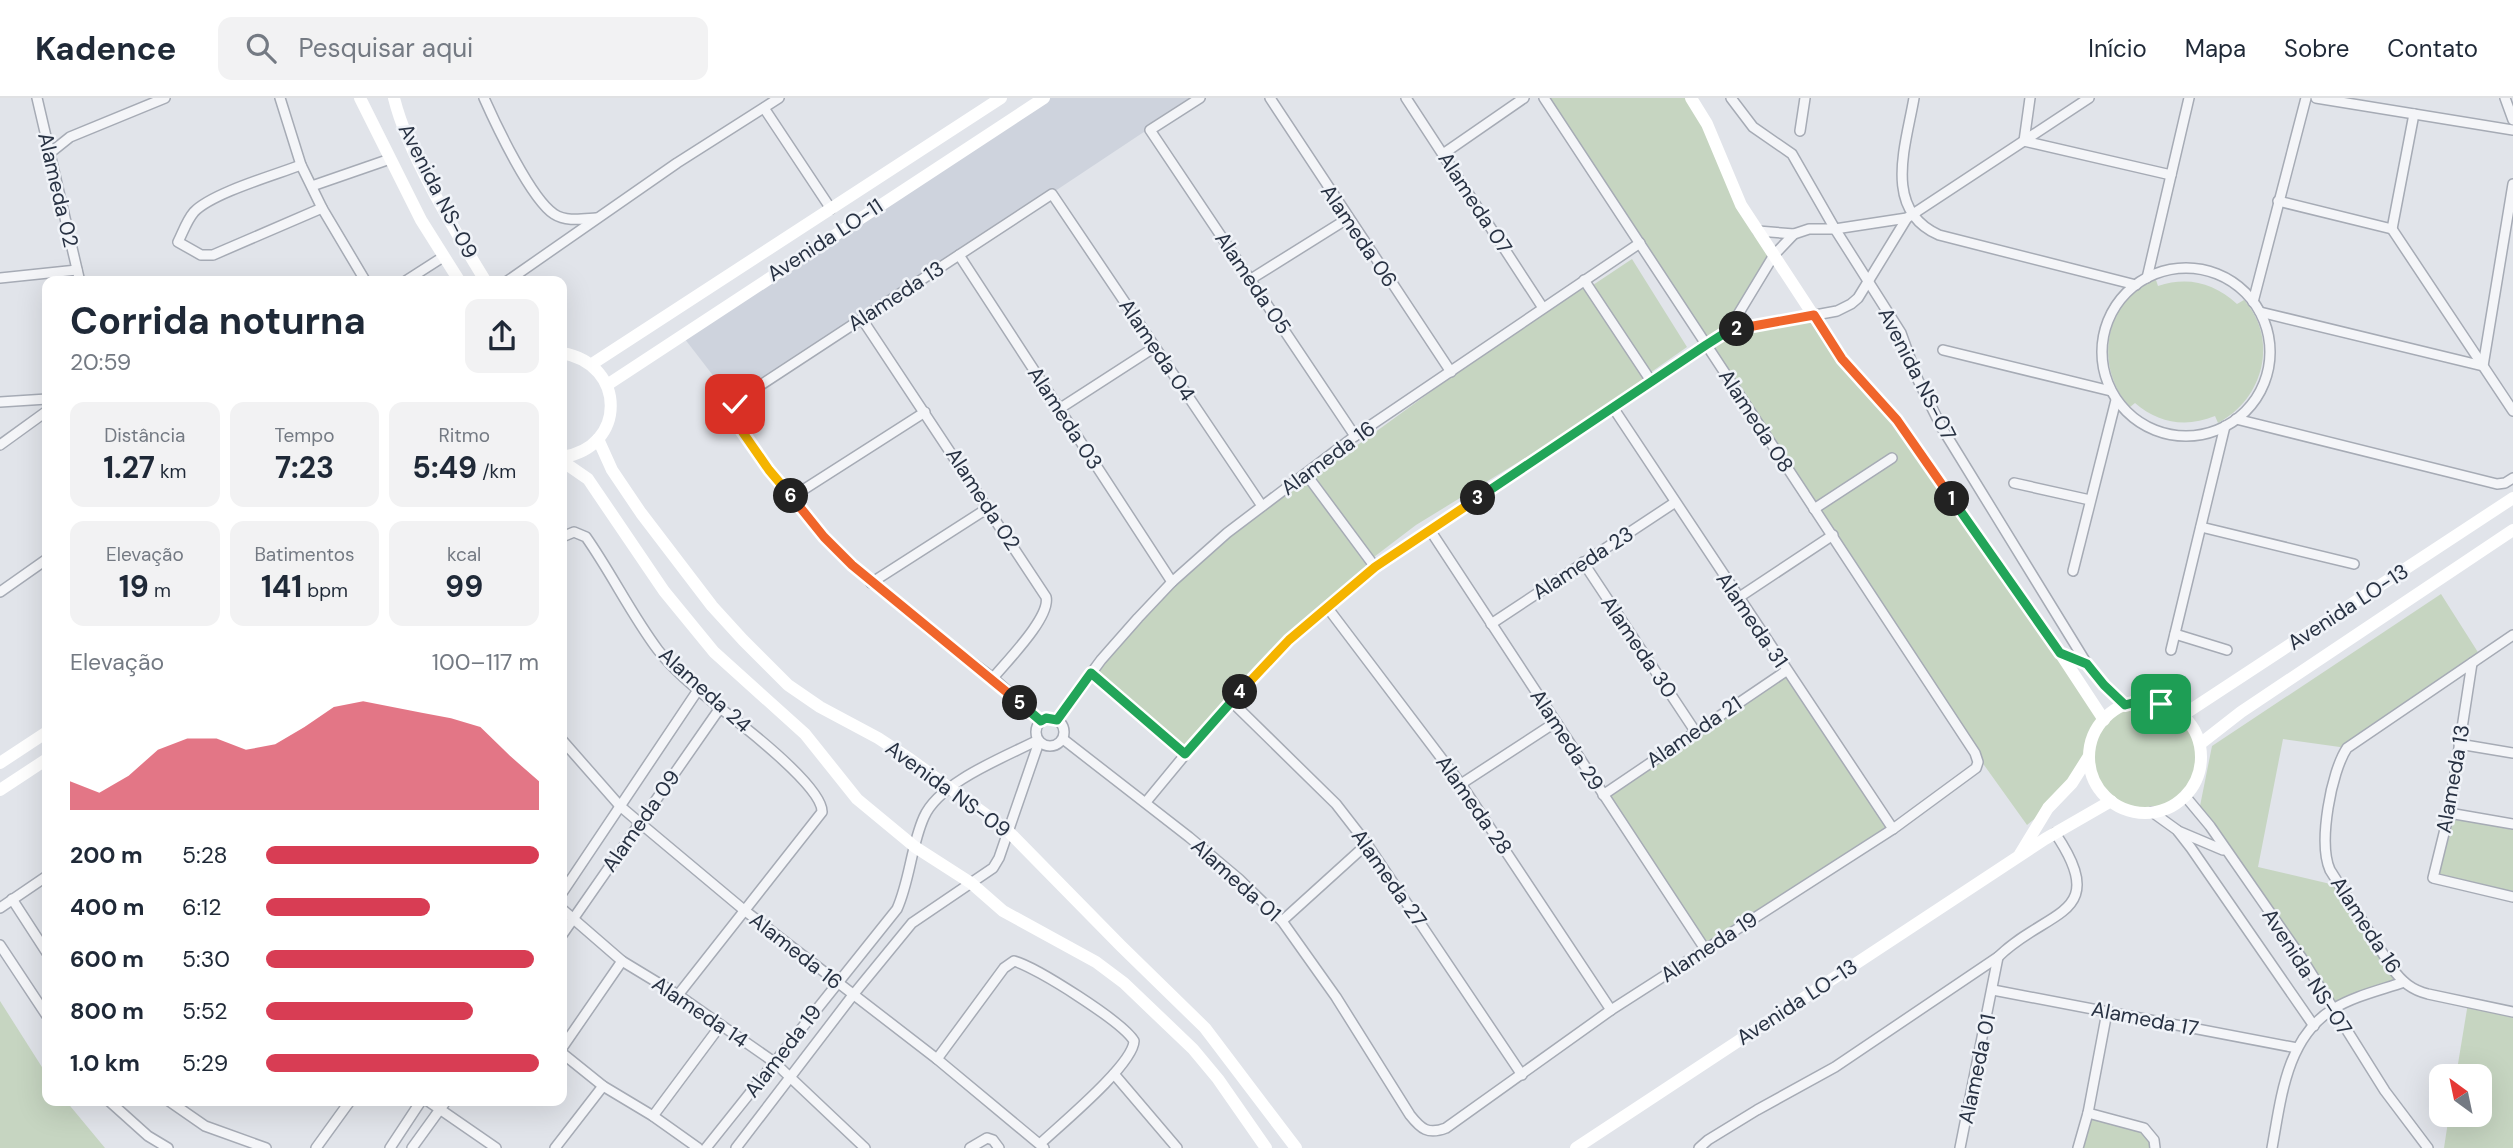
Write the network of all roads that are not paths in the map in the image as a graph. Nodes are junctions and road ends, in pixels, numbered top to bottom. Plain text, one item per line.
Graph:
1 (37, 98) edge
2 (165, 98) edge
3 (280, 98) edge
4 (360, 98) edge
5 (394, 98) edge
6 (484, 98) edge
7 (779, 98) edge
8 (1001, 98) edge
9 (1044, 98) edge
10 (1200, 98) edge
11 (1270, 98) edge
12 (1406, 98) edge
13 (1524, 98) edge
14 (1544, 98) edge
15 (1691, 98) edge
16 (1731, 98) edge
17 (1805, 98) edge
18 (1914, 98) edge
19 (2030, 98) edge
20 (2089, 98) edge
21 (2189, 98) edge
22 (2306, 98) edge
23 (2316, 98) edge
24 (2505, 98) edge
25 (154, 100) edge
26 (764, 107) junction
27 (2414, 114) junction
28 (2513, 120) edge
29 (2513, 130) edge
30 (1800, 131) dead end
31 (2024, 141) junction
32 (50, 153) junction
33 (1443, 154) junction
34 (390, 159) junction
35 (301, 165) junction
36 (2171, 175) junction
37 (2513, 184) edge
38 (312, 186) junction
39 (1052, 194) joint
40 (2278, 201) junction
41 (322, 208) junction
42 (831, 209) junction
43 (1909, 216) junction
44 (598, 218) junction
45 (1348, 219) junction
46 (1835, 229) junction
47 (2392, 229) junction
48 (1758, 231) junction
49 (1794, 234) junction
50 (1640, 243) junction
51 (958, 255) junction
52 (1774, 255) junction
53 (2152, 255) junction
54 (443, 257) junction
55 (77, 270) junction
56 (2168, 270) junction
57 (2260, 275) junction
58 (78, 276) edge
59 (362, 276) edge
60 (413, 276) edge
61 (456, 276) edge
62 (483, 276) edge
63 (515, 276) edge
64 (0, 278) edge
65 (2147, 278) junction
66 (1251, 279) junction
67 (2112, 279) junction
68 (1584, 280) junction
69 (1867, 281) junction
70 (2136, 285) junction
71 (2237, 286) junction
72 (2122, 298) junction
73 (2253, 302) junction
74 (1543, 307) junction
75 (2260, 312) junction
76 (1814, 315) junction
77 (2282, 318) junction
78 (862, 319) junction
79 (2266, 328) junction
80 (1728, 331) junction
81 (1706, 345) junction
82 (1155, 347) junction
83 (1944, 350) dead end
84 (567, 354) edge
85 (592, 364) junction
86 (2483, 366) junction
87 (1451, 372) junction
88 (2105, 375) junction
89 (1651, 381) junction
90 (2083, 384) junction
91 (607, 385) junction
92 (2113, 395) junction
93 (42, 399) edge
94 (0, 402) edge
95 (2248, 407) junction
96 (1059, 409) junction
97 (1614, 409) junction
98 (2513, 411) edge
99 (925, 412) junction
100 (2128, 413) junction
101 (42, 415) edge
102 (2236, 419) junction
103 (2109, 426) junction
104 (2225, 426) junction
105 (2263, 426) junction
106 (2205, 433) junction
107 (1355, 436) junction
108 (598, 439) junction
109 (0, 445) edge
110 (2219, 452) junction
111 (567, 457) edge
112 (1892, 458) dead end
113 (567, 463) edge
114 (1306, 474) junction
115 (2513, 478) edge
116 (2014, 483) dead end
117 (792, 497) junction
118 (2513, 498) edge
119 (2090, 500) junction
120 (1674, 503) junction
121 (1262, 506) junction
122 (989, 508) junction
123 (1814, 509) junction
124 (2200, 527) junction
125 (1430, 530) junction
126 (2513, 530) edge
127 (567, 534) edge
128 (1833, 535) junction
129 (1583, 562) junction
130 (42, 563) edge
131 (2354, 564) dead end
132 (1375, 567) junction
133 (2073, 571) dead end
134 (1172, 582) junction
135 (872, 583) junction
136 (0, 592) edge
137 (1738, 598) junction
138 (1327, 607) junction
139 (1491, 624) junction
140 (2175, 634) junction
141 (2513, 635) edge
142 (2171, 650) dead end
143 (2227, 650) dead end
144 (2060, 653) junction
145 (2472, 663) junction
146 (2087, 664) junction
147 (1786, 671) junction
148 (1091, 673) junction
149 (993, 678) junction
150 (698, 690) junction
151 (1231, 701) junction
152 (2125, 705) junction
153 (720, 708) junction
154 (2183, 715) junction
155 (1057, 720) junction
156 (2104, 720) junction
157 (1041, 721) junction
158 (1556, 722) junction
159 (1695, 731) junction
160 (42, 735) edge
161 (1063, 739) junction
162 (1038, 741) junction
163 (1969, 744) joint
164 (2200, 744) junction
165 (2459, 744) junction
166 (567, 746) edge
167 (2513, 753) edge
168 (1185, 754) junction
169 (2089, 756) junction
170 (42, 762) edge
171 (0, 763) edge
172 (1461, 784) junction
173 (947, 787) junction
174 (0, 790) edge
175 (1603, 795) junction
176 (2185, 796) junction
177 (2111, 801) junction
178 (1146, 802) junction
179 (620, 806) junction
180 (2152, 812) junction
181 (2449, 813) junction
182 (640, 823) junction
183 (2513, 824) edge
184 (1007, 830) junction
185 (1893, 830) junction
186 (2177, 830) junction
187 (2055, 833) junction
188 (1367, 844) junction
189 (915, 846) junction
190 (2227, 851) junction
191 (2018, 857) junction
192 (42, 879) edge
193 (971, 883) junction
194 (567, 886) edge
195 (2513, 897) edge
196 (12, 899) junction
197 (0, 908) edge
198 (744, 910) junction
199 (567, 913) edge
200 (574, 918) junction
201 (1282, 921) junction
202 (567, 927) edge
203 (0, 945) edge
204 (42, 945) edge
205 (1705, 949) junction
206 (1998, 957) junction
207 (622, 961) junction
208 (2404, 982) junction
209 (837, 983) junction
210 (1993, 990) junction
211 (678, 995) junction
212 (853, 995) junction
213 (42, 1008) edge
214 (1611, 1010) junction
215 (2332, 1010) junction
216 (2107, 1012) junction
217 (2513, 1012) edge
218 (720, 1026) junction
219 (2314, 1026) junction
220 (567, 1044) edge
221 (2297, 1048) junction
222 (567, 1055) edge
223 (937, 1059) junction
224 (774, 1062) junction
225 (1114, 1074) junction
226 (1522, 1075) junction
227 (789, 1076) junction
228 (603, 1086) junction
229 (115, 1106) edge
230 (176, 1106) edge
231 (345, 1106) edge
232 (418, 1106) edge
233 (442, 1106) edge
234 (444, 1106) edge
235 (2088, 1113) junction
236 (653, 1116) junction
237 (1419, 1126) joint
238 (484, 1145) edge
239 (1042, 1146) edge
240 (167, 1148) edge
241 (266, 1148) edge
242 (316, 1148) edge
243 (390, 1148) edge
244 (412, 1148) edge
245 (496, 1148) edge
246 (555, 1148) edge
247 (698, 1148) edge
248 (706, 1148) edge
249 (736, 1148) edge
250 (865, 1148) edge
251 (971, 1148) edge
252 (999, 1148) edge
253 (1178, 1148) edge
254 (1266, 1148) edge
255 (1296, 1148) edge
256 (1576, 1148) edge
257 (1699, 1148) edge
258 (1960, 1148) edge
259 (2078, 1148) edge
260 (2155, 1148) edge
261 (2272, 1148) edge
262 (2428, 1148) edge

1 - 32 street, Alameda 02
2 - 25 street
3 - 35 street
4 - 34 street
5 - 62 street, Avenida NS-09
6 - 44 street
7 - 26 street
8 - 42 street, Avenida LO-11
9 - 91 street, Avenida LO-11
10 - 66 street, Alameda 05
11 - 45 street, Alameda 06
12 - 33 street, Alameda 07
13 - 33 street
14 - 50 street, Alameda 08
15 - 48 street, Avenida NS-07
16 - 46 street, Avenida NS-07
17 - 30 street
18 - 43 street
19 - 31 street
20 - 31 street
21 - 36 street
22 - 40 street
23 - 27 street
24 - 28 street
25 - 32 street
26 - 42 street
26 - 44 street
27 - 29 street
27 - 47 street
31 - 36 street
31 - 43 street
32 - 55 street, Alameda 02
33 - 74 street, Alameda 07
34 - 38 street
34 - 54 street
35 - 38 street
35 - 41 street
36 - 53 street
37 - 86 street
38 - 41 street
39 - 51 street, Alameda 13
39 - 82 street, Alameda 04
40 - 47 street
40 - 57 street
41 - 59 street
42 - 85 street, Avenida LO-11
43 - 46 street
43 - 67 street
43 - 69 street
44 - 63 street
45 - 66 street
45 - 87 street, Alameda 06
46 - 49 street
46 - 69 street, Avenida NS-07
47 - 86 street
48 - 49 street
48 - 52 street, Avenida NS-07
49 - 52 street
50 - 68 street, Alameda 16
50 - 81 street, Alameda 08
51 - 78 street, Alameda 13
51 - 96 street, Alameda 03
52 - 76 street, Avenida NS-07
52 - 80 street
53 - 56 street
53 - 65 street
54 - 60 street
54 - 61 street
55 - 58 street, Alameda 02
55 - 64 street
56 - 65 street
56 - 71 street
57 - 71 street
57 - 73 street
65 - 70 street
66 - 107 street, Alameda 05
67 - 70 street
67 - 72 street
68 - 74 street, Alameda 16
68 - 89 street
69 - 76 street
69 - 146 street, Avenida NS-07
70 - 72 street
71 - 73 street
72 - 88 street
73 - 75 street
74 - 87 street, Alameda 16
75 - 77 street
75 - 79 street
76 - 80 street
76 - 144 street, Avenida NS-07
77 - 79 street
77 - 86 street
78 - 99 street, Alameda 02
78 - 117 street, Alameda 13
79 - 95 street
80 - 81 street
81 - 89 street
81 - 123 street, Alameda 08
82 - 96 street
82 - 121 street, Alameda 04
83 - 90 street
84 - 85 street
85 - 91 street
86 - 98 street
87 - 107 street, Alameda 16
88 - 90 street
88 - 92 street
89 - 97 street
90 - 92 street
91 - 108 street
92 - 100 street
92 - 103 street
93 - 94 street
95 - 102 street
95 - 105 street
96 - 134 street, Alameda 03
97 - 120 street, Alameda 31
97 - 125 street
99 - 117 street
99 - 122 street, Alameda 02
100 - 103 street
100 - 106 street
101 - 109 street
102 - 104 street
102 - 105 street
103 - 119 street
104 - 106 street
104 - 110 street
105 - 115 street
106 - 110 street
107 - 114 street, Alameda 16
108 - 111 street
108 - 173 street, Avenida NS-09
110 - 124 street
112 - 123 street
113 - 189 street
114 - 121 street, Alameda 16
114 - 132 street
116 - 119 street
117 - 135 street
118 - 154 street, Avenida LO-13
119 - 133 street
120 - 129 street, Alameda 23
120 - 137 street, Alameda 31
121 - 134 street, Alameda 16
122 - 135 street
122 - 149 street, Alameda 02
123 - 128 street, Alameda 08
124 - 131 street
124 - 140 street
125 - 132 street
125 - 139 street, Alameda 29
126 - 164 street, Avenida LO-13
127 - 150 street, Alameda 24
128 - 137 street
128 - 163 street, Alameda 08
129 - 139 street, Alameda 23
129 - 159 street, Alameda 30
130 - 136 street
132 - 138 street
134 - 148 street, Alameda 16
135 - 149 street
137 - 147 street, Alameda 31
138 - 151 street
138 - 172 street, Alameda 28
139 - 158 street, Alameda 29
140 - 142 street
140 - 143 street
141 - 145 street, Alameda 16
144 - 146 street, Avenida NS-07
144 - 156 street, Avenida NS-07
145 - 165 street, Alameda 13
145 - 208 street, Alameda 16
146 - 152 street, Avenida NS-07
147 - 159 street, Alameda 21
147 - 185 street, Alameda 31
148 - 155 street, Alameda 16
148 - 168 street
149 - 157 street
150 - 153 street, Alameda 24
150 - 179 street, Alameda 09
151 - 168 street
151 - 188 street, Alameda 27
152 - 154 street
152 - 156 street
153 - 182 street, Alameda 09
153 - 198 street, Alameda 24
154 - 164 street
155 - 157 street
155 - 161 street
156 - 169 street
157 - 162 street
158 - 172 street
158 - 175 street, Alameda 29
159 - 175 street, Alameda 21
160 - 171 street
161 - 162 street
161 - 178 street, Alameda 01
162 - 173 street, Alameda 19
162 - 184 street, Alameda 19
163 - 185 street, Alameda 19
164 - 176 street
165 - 167 street
165 - 181 street, Alameda 13
166 - 179 street, Alameda 16
168 - 178 street
169 - 177 street
169 - 191 street, Avenida LO-13
170 - 174 street
172 - 214 street, Alameda 28
173 - 184 street, Avenida NS-09
173 - 189 street, Alameda 19
175 - 205 street, Alameda 29
176 - 180 street
176 - 190 street, Avenida NS-07
177 - 180 street
177 - 187 street, Avenida LO-13
178 - 201 street, Alameda 01
179 - 182 street, Alameda 16
179 - 194 street, Alameda 09
180 - 186 street, Avenida NS-07
181 - 183 street
181 - 195 street, Alameda 13
182 - 198 street, Alameda 16
182 - 200 street, Alameda 09
184 - 193 street, Alameda 19
184 - 255 street, Avenida NS-09
185 - 205 street, Alameda 19
186 - 190 street
186 - 219 street, Avenida NS-07
187 - 191 street, Avenida LO-13
187 - 206 street
188 - 201 street
188 - 226 street, Alameda 27
189 - 193 street
189 - 209 street, Alameda 19
190 - 215 street, Avenida NS-07
191 - 256 street, Avenida LO-13
192 - 196 street
193 - 212 street, Alameda 19
193 - 254 street
196 - 197 street
196 - 204 street
198 - 209 street, Alameda 16
198 - 211 street
199 - 200 street, Alameda 14
200 - 202 street, Alameda 09
200 - 207 street, Alameda 14
201 - 237 street, Alameda 01
203 - 213 street
205 - 214 street, Alameda 19
206 - 210 street, Alameda 01
206 - 257 street
207 - 211 street, Alameda 14
207 - 220 street
208 - 215 street
208 - 217 street, Alameda 16
209 - 212 street, Alameda 16
209 - 224 street, Alameda 19
210 - 216 street, Alameda 17
210 - 258 street, Alameda 01
211 - 218 street, Alameda 14
212 - 223 street, Alameda 16
212 - 227 street, Alameda 19
214 - 226 street, Alameda 19
215 - 219 street
215 - 262 street, Avenida NS-07
216 - 221 street, Alameda 17
216 - 235 street
218 - 224 street, Alameda 14
218 - 236 street
219 - 221 street
221 - 261 street
222 - 228 street
223 - 225 street
223 - 239 street, Alameda 16
224 - 227 street, Alameda 14
224 - 248 street, Alameda 19
225 - 239 street
225 - 253 street
226 - 237 street, Alameda 19
227 - 249 street, Alameda 19
227 - 250 street, Alameda 14
228 - 236 street
228 - 246 street
229 - 240 street
230 - 241 street
231 - 242 street
232 - 243 street
233 - 244 street
234 - 238 street
235 - 259 street
235 - 260 street
236 - 247 street
238 - 245 street
251 - 252 street

